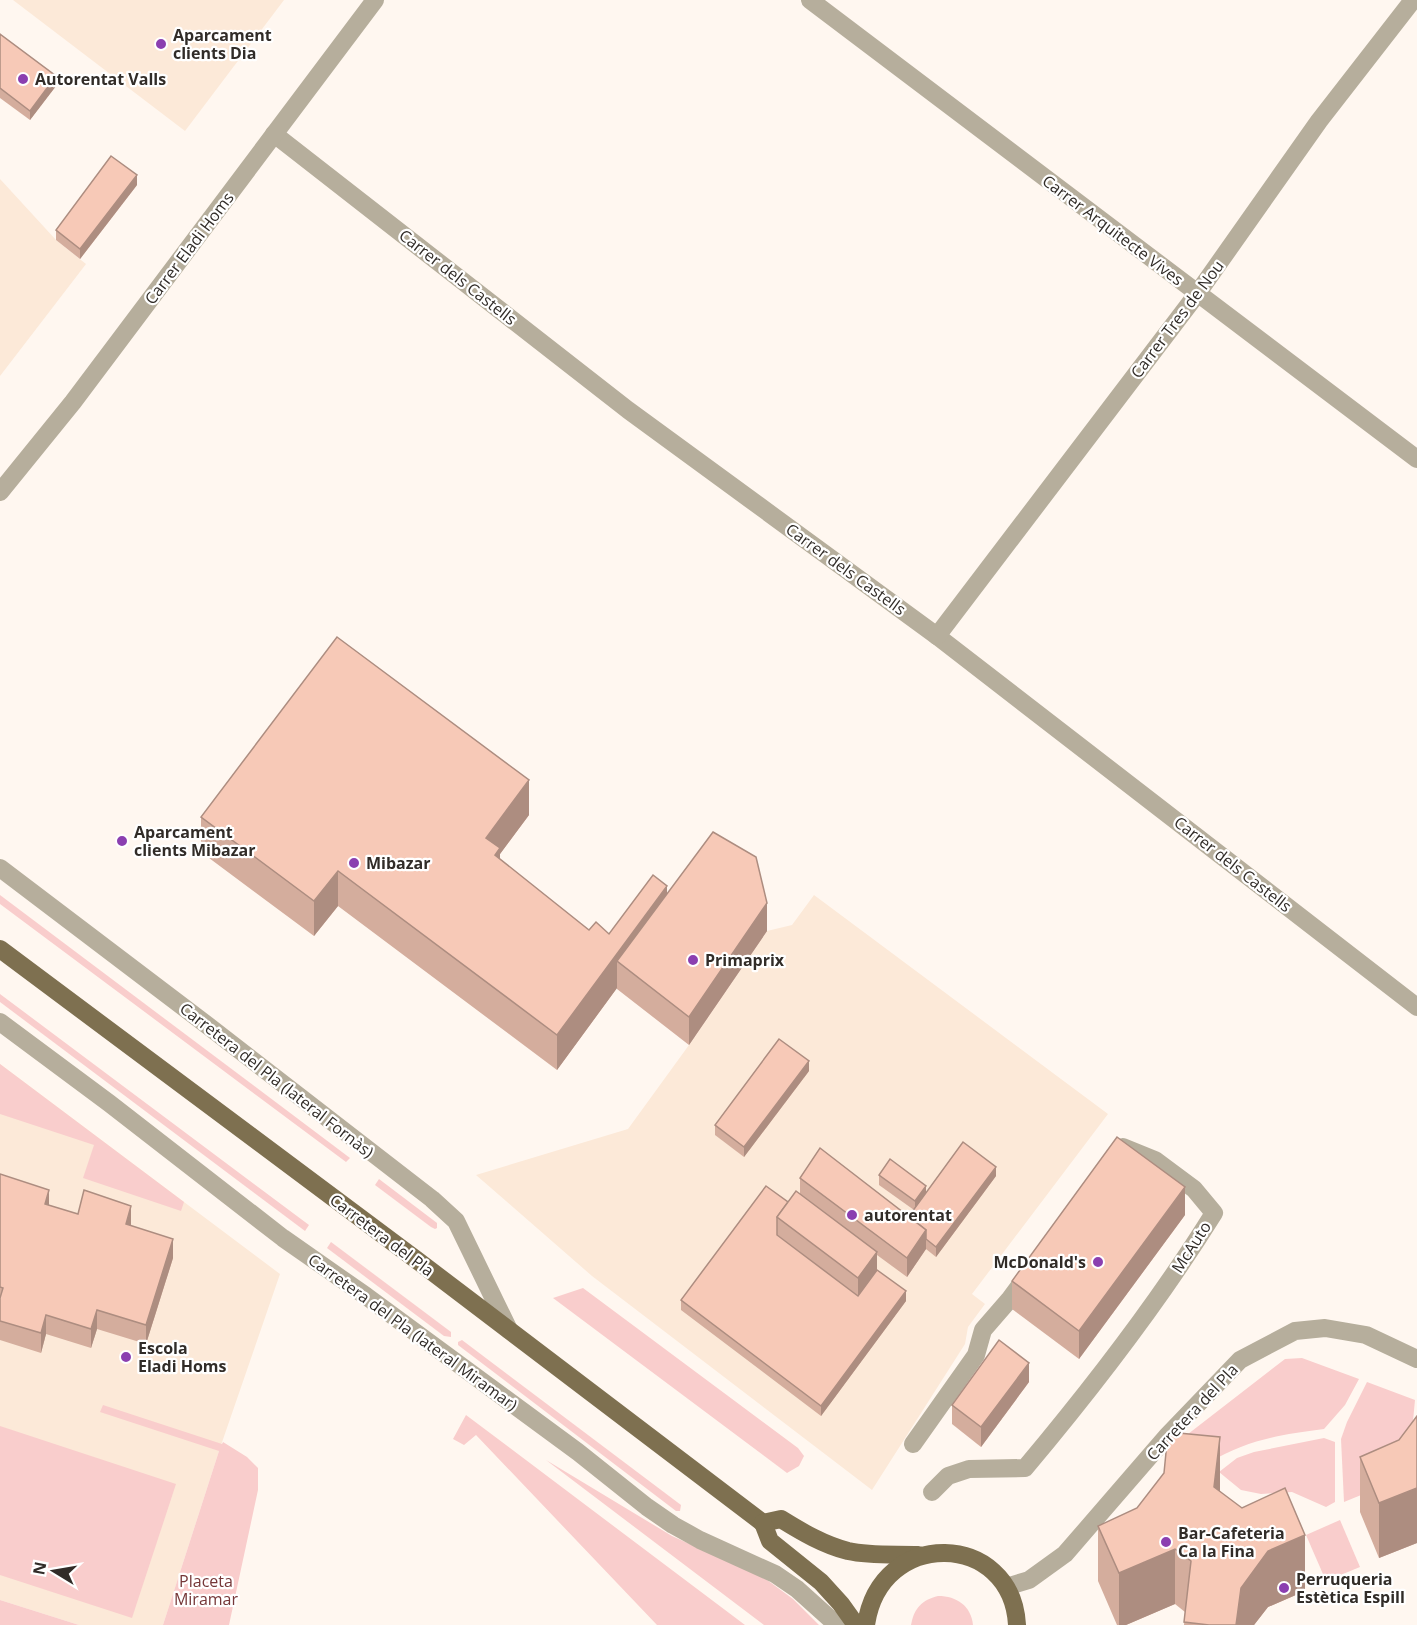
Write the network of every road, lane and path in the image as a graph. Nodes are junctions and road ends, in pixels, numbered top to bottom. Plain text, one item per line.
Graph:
1 (375, 0) edge
2 (810, 0) edge
3 (1413, 0) edge
4 (274, 134) junction
5 (1197, 294) junction
6 (1417, 459) edge
7 (0, 492) edge
8 (938, 636) junction
9 (0, 868) edge
10 (0, 949) edge
11 (1417, 1007) edge
12 (0, 1022) edge
13 (1107, 1166) edge
14 (1037, 1262) edge
15 (509, 1330) junction
16 (1417, 1359) edge
17 (913, 1444) dead end
18 (932, 1492) dead end
19 (763, 1522) junction
20 (923, 1555) junction
21 (1006, 1587) junction
22 (1018, 1624) edge
23 (837, 1625) edge
24 (856, 1625) edge
25 (866, 1625) edge

1 - 4 street, Carrer Eladi Homs
2 - 5 street, Carrer Arquitecte Vives
3 - 5 street, Carrer Tres de Nou
4 - 7 street, Carrer Eladi Homs
4 - 8 street, Carrer dels Castells
5 - 6 street, Carrer Arquitecte Vives
5 - 8 street, Carrer Tres de Nou
8 - 11 street, Carrer dels Castells
9 - 15 street, Carretera del Pla (lateral Fornàs)
10 - 15 main road, Carretera del Pla
12 - 23 street, Carretera del Pla (lateral Miramar)
13 - 18 street, McAuto
14 - 17 street
15 - 19 main road, Carretera del Pla
16 - 21 street, Carretera del Pla
19 - 20 main road
19 - 24 main road
20 - 21 main road
20 - 25 main road
21 - 22 main road

